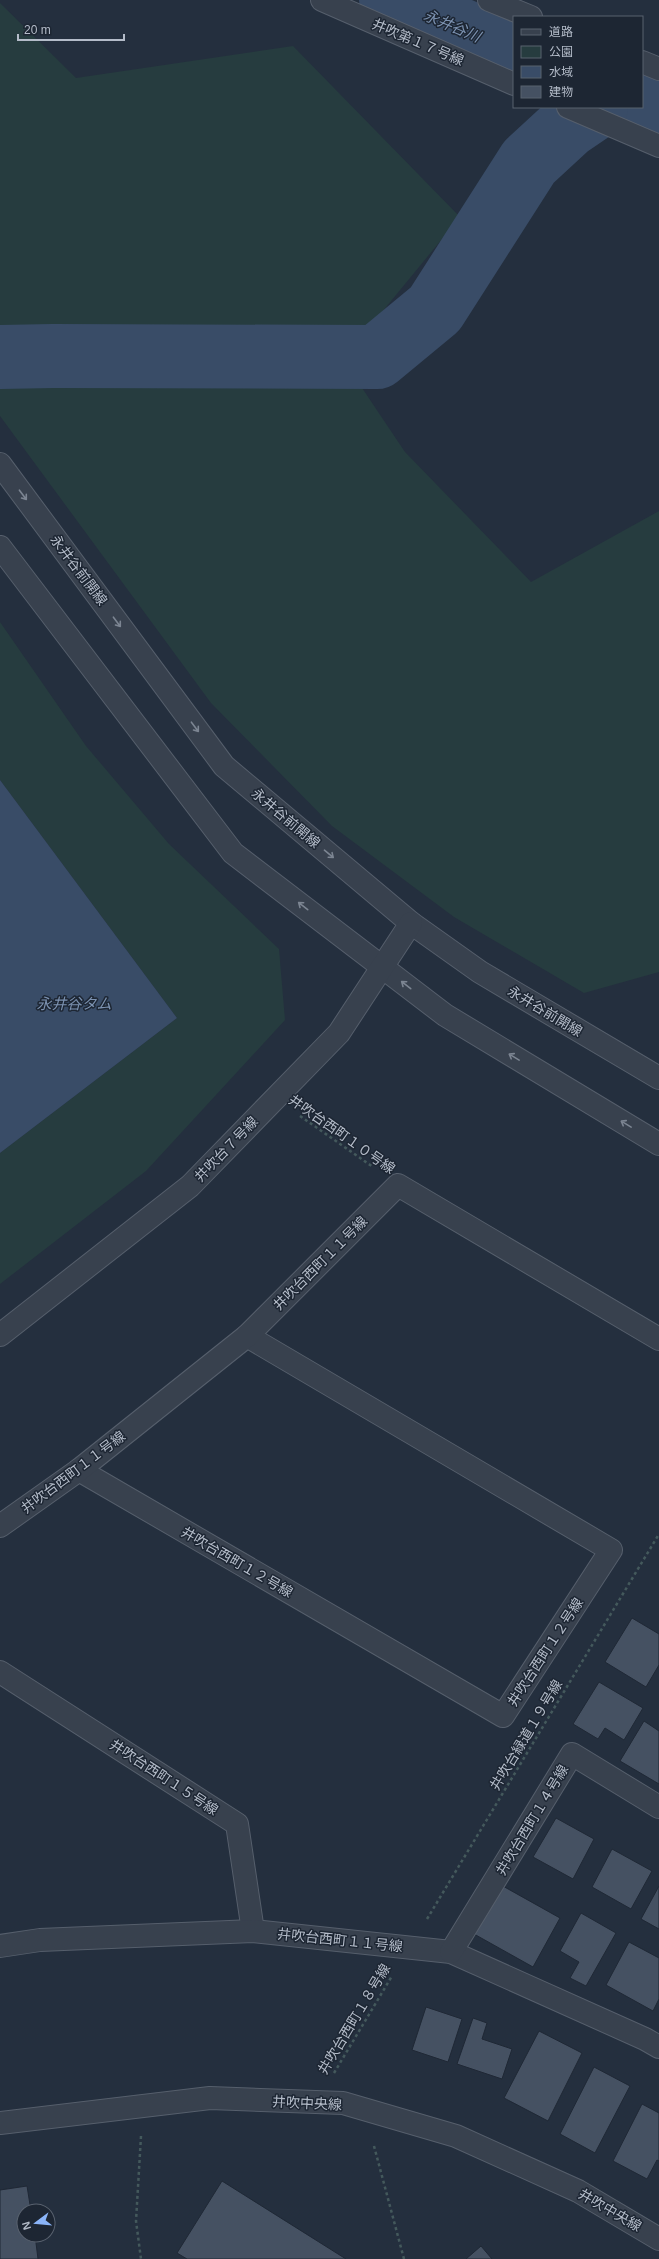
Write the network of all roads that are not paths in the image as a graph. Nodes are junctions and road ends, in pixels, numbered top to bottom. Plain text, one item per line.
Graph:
1 (322, 0) edge
2 (489, 0) edge
3 (529, 16) edge
4 (643, 62) edge
5 (659, 69) edge
6 (513, 84) edge
7 (570, 108) edge
8 (659, 146) edge
9 (0, 464) edge
10 (0, 547) edge
11 (410, 923) junction
12 (382, 967) junction
13 (659, 1078) edge
14 (659, 1144) edge
15 (0, 1335) edge
16 (247, 1336) junction
17 (659, 1339) edge
18 (79, 1470) junction
19 (0, 1526) edge
20 (0, 1672) edge
21 (659, 1807) edge
22 (253, 1931) junction
23 (0, 1946) edge
24 (452, 1952) junction
25 (659, 2047) edge
26 (0, 2123) edge
27 (659, 2239) edge

1 - 6 street, 井吹第１７号線
2 - 3 street
4 - 5 street
7 - 8 street
9 -> 11 street, 永井谷前開線
12 -> 10 street
11 - 12 street, 井吹台７号線
11 - 13 street, 永井谷前開線
14 -> 12 street
12 - 15 street, 井吹台７号線
16 - 17 street, 井吹台西町１１号線
16 - 18 street, 井吹台西町１１号線
16 - 18 street, 井吹台西町１２号線
18 - 19 street, 井吹台西町１１号線
20 - 22 street, 井吹台西町１５号線
21 - 24 street, 井吹台西町１４号線
22 - 23 street, 井吹台西町１１号線
22 - 24 street, 井吹台西町１１号線
24 - 25 street, 井吹台西町１１号線
26 - 27 street, 井吹中央線

